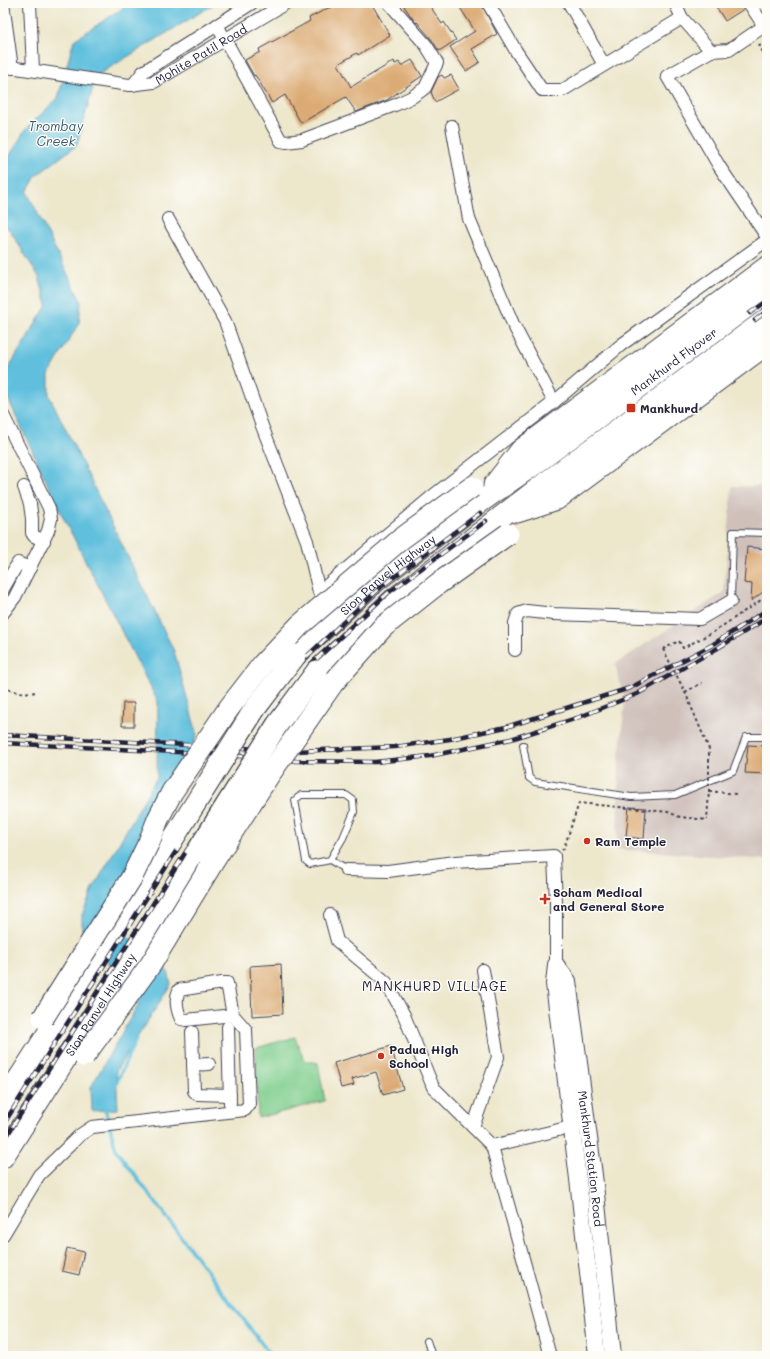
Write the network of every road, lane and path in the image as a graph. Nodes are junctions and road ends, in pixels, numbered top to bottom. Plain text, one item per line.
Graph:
1 (3, 3) edge
2 (30, 3) edge
3 (286, 3) edge
4 (388, 3) edge
5 (488, 3) edge
6 (569, 3) edge
7 (675, 3) edge
8 (749, 3) edge
9 (249, 5) edge
10 (682, 18) junction
11 (255, 20) junction
12 (217, 24) junction
13 (762, 28) edge
14 (226, 38) junction
15 (189, 42) junction
16 (711, 51) junction
17 (197, 56) junction
18 (767, 61) edge
19 (604, 65) junction
20 (5, 69) edge
21 (33, 70) junction
22 (133, 85) junction
23 (452, 126) dead end
24 (168, 219) dead end
25 (767, 238) edge
26 (767, 267) edge
27 (767, 292) edge
28 (767, 320) edge
29 (767, 344) edge
30 (554, 402) junction
31 (3, 415) edge
32 (526, 458) junction
33 (24, 487) dead end
34 (551, 491) junction
35 (478, 493) junction
36 (504, 526) junction
37 (767, 533) edge
38 (44, 541) junction
39 (30, 568) junction
40 (3, 589) edge
41 (767, 596) edge
42 (731, 601) joint
43 (3, 613) edge
44 (514, 650) dead end
45 (702, 683) dead end
46 (3, 687) edge
47 (38, 692) dead end
48 (685, 692) junction
49 (767, 737) edge
50 (523, 746) dead end
51 (709, 791) junction
52 (736, 794) dead end
53 (554, 856) junction
54 (330, 860) junction
55 (346, 870) joint
56 (330, 915) dead end
57 (556, 965) joint
58 (483, 970) dead end
59 (234, 1015) junction
60 (228, 1027) dead end
61 (192, 1032) dead end
62 (192, 1064) junction
63 (209, 1064) dead end
64 (24, 1071) junction
65 (46, 1089) junction
66 (230, 1095) junction
67 (3, 1103) edge
68 (230, 1112) junction
69 (579, 1125) junction
70 (473, 1126) junction
71 (492, 1146) junction
72 (3, 1157) edge
73 (3, 1235) edge
74 (427, 1341) dead end
75 (432, 1356) edge
76 (550, 1356) edge
77 (597, 1356) edge
78 (613, 1356) edge

1 - 20 street
2 - 21 street
3 - 11 street, Mohite Patil Road
4 - 14 street
5 - 19 street
6 - 19 street
7 - 10 street
8 - 13 street
9 - 11 street
9 - 12 street
10 - 16 street
10 - 19 street
11 - 14 street, Mohite Patil Road
12 - 14 street
12 - 15 street
13 - 16 street
13 - 18 path
14 - 17 street, Mohite Patil Road
15 - 17 street
15 - 22 street
16 - 25 street
17 - 22 street, Mohite Patil Road
20 - 21 street, Mohite Patil Road
21 - 22 street, Mohite Patil Road
23 - 30 street
24 - 30 street
25 - 30 street
26 - 32 highway
27 - 32 highway, Mankhurd Flyover
28 - 34 highway, Mankhurd Flyover
29 - 34 highway
31 - 38 street
32 - 35 highway
33 - 38 street
34 - 36 highway
35 - 64 highway, Sion Panvel Highway, bridge
35 - 64 highway, bridge
36 - 65 highway, bridge
36 - 65 highway, Sion Panvel Highway, bridge
37 - 42 lane
38 - 39 street
39 - 40 street
39 - 43 street
41 - 48 path, bridge
42 - 44 street
45 - 48 path
46 - 47 path
48 - 51 path, bridge
49 - 50 lane
51 - 52 path
51 - 53 path, bridge
53 - 55 street
53 - 57 street, Mankhurd Station Road
54 - 54 lane
54 - 55 lane
56 - 70 street
57 - 69 street, Mankhurd Station Road
58 - 70 street
59 - 59 street
59 - 68 street
60 - 66 street
61 - 62 street
62 - 63 street
62 - 66 street
64 - 67 highway
65 - 72 highway, Sion Panvel Highway
66 - 68 street
68 - 73 street
69 - 71 street
69 - 77 street, Mankhurd Station Road
69 - 78 street, Mankhurd Station Road
70 - 71 street
71 - 76 street
74 - 75 lane

